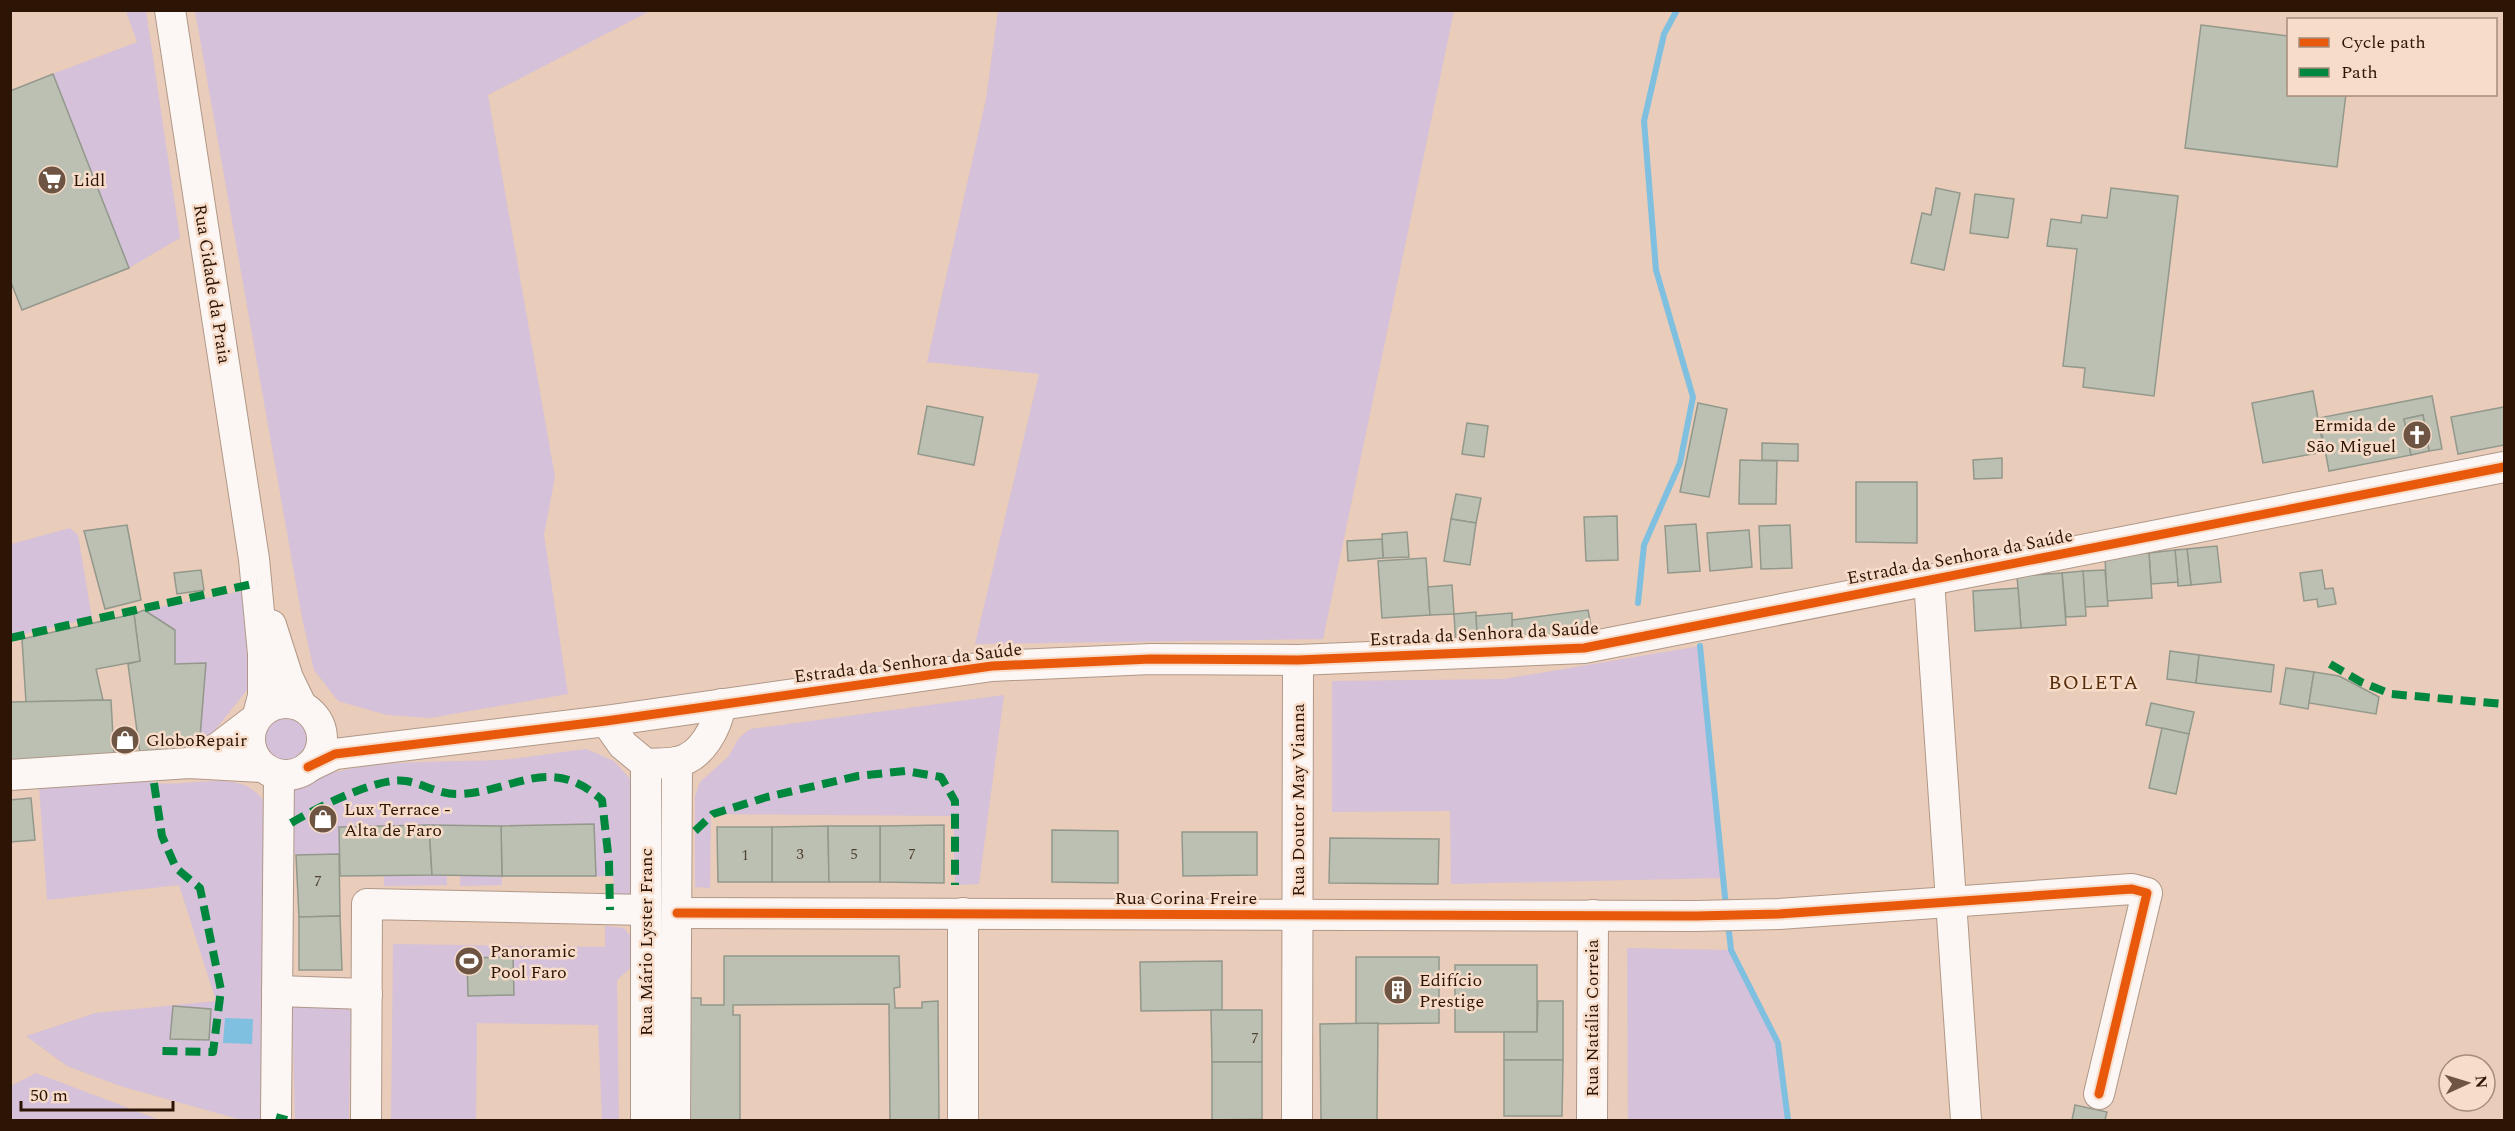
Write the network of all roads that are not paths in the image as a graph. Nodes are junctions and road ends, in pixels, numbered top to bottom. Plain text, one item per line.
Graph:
1 (170, 10) edge
2 (2505, 467) edge
3 (254, 559) junction
4 (1929, 580) junction
5 (1298, 660) junction
6 (722, 704) junction
7 (306, 708) junction
8 (256, 718) junction
9 (606, 721) junction
10 (452, 739) junction
11 (678, 762) junction
12 (189, 763) junction
13 (646, 764) junction
14 (308, 767) junction
15 (270, 771) junction
16 (10, 775) edge
17 (1951, 902) junction
18 (646, 910) junction
19 (676, 913) junction
20 (963, 913) junction
21 (1297, 914) junction
22 (1593, 915) junction
23 (277, 991) junction
24 (366, 994) junction
25 (2099, 1094) dead end
26 (276, 1117) dead end
27 (366, 1120) edge
28 (646, 1120) edge
29 (675, 1120) edge
30 (963, 1120) edge
31 (1297, 1120) edge
32 (1592, 1120) edge
33 (1966, 1120) edge

1 - 3 street, Rua Cidade da Praia
2 - 4 street, Estrada da Senhora da Saúde
3 - 7 street
3 - 8 street
4 - 5 street, Estrada da Senhora da Saúde
4 - 17 street
5 - 6 street, Estrada da Senhora da Saúde
5 - 21 street, Rua Doutor May Vianna
6 - 9 street, Estrada da Senhora da Saúde
6 - 11 street
7 - 8 street
7 - 10 street
7 - 14 street
8 - 12 street
8 - 15 street
9 - 10 street, Estrada da Senhora da Saúde
9 - 13 street
10 - 14 street
11 - 13 street
11 - 19 street, Rua Mário Lyster Franc
12 - 15 street
12 - 16 street
13 - 18 street, Rua Mário Lyster Franc
14 - 15 street
15 - 23 street
17 - 22 street, Rua Corina Freire
17 - 25 street, Rua Corina Freire
17 - 33 street
18 - 24 street
18 - 28 street, Rua Mário Lyster Franc
19 - 20 street, Rua Corina Freire
19 - 29 street, Rua Mário Lyster Franc
20 - 21 street, Rua Corina Freire
20 - 30 street
21 - 22 street, Rua Corina Freire
21 - 31 street, Rua Doutor May Vianna
22 - 32 street, Rua Natália Correia
23 - 24 street
23 - 26 street
24 - 27 street

